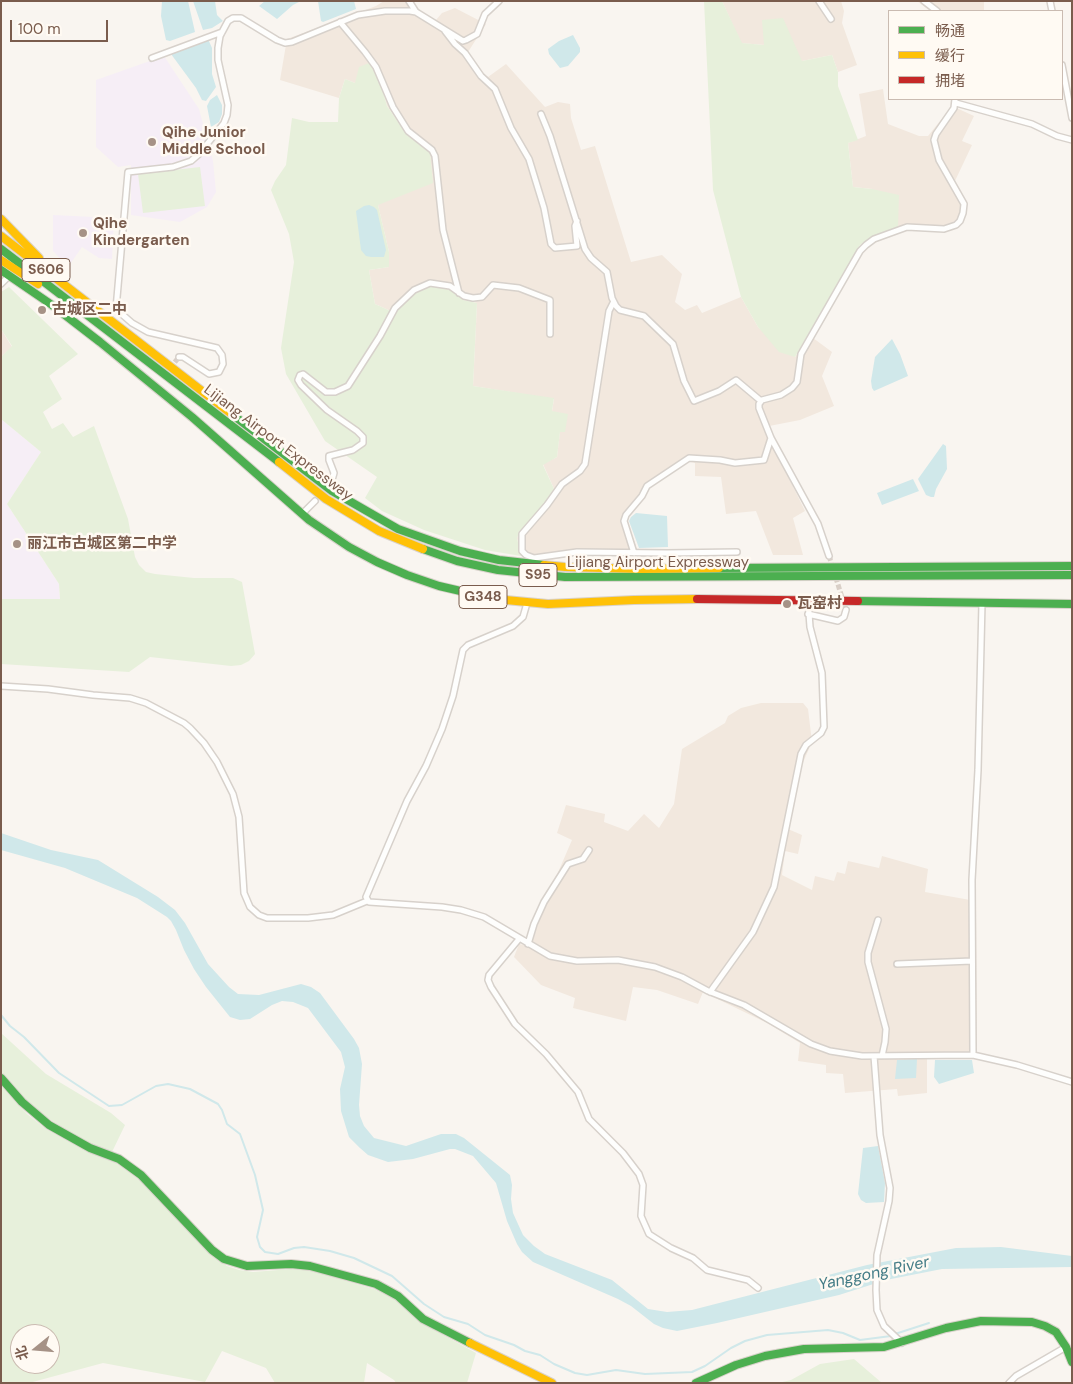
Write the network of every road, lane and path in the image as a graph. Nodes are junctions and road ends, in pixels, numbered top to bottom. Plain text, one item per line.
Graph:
1 (409, 1) edge
2 (499, 1) edge
3 (819, 1) edge
4 (924, 1) edge
5 (936, 10) edge
6 (416, 12) junction
7 (831, 19) dead end
8 (340, 22) junction
9 (444, 29) junction
10 (222, 32) junction
11 (152, 58) dead end
12 (1063, 70) edge
13 (955, 101) edge
14 (541, 114) dead end
15 (1072, 118) edge
16 (1072, 140) edge
17 (1, 218) edge
18 (578, 221) junction
19 (1, 236) edge
20 (1, 249) edge
21 (1, 260) edge
22 (1, 270) edge
23 (9, 276) junction
24 (1, 284) edge
25 (459, 293) junction
26 (90, 304) junction
27 (614, 304) junction
28 (84, 312) junction
29 (550, 334) dead end
30 (179, 357) dead end
31 (761, 401) junction
32 (771, 438) junction
33 (332, 480) dead end
34 (314, 500) dead end
35 (301, 514) junction
36 (737, 552) dead end
37 (634, 553) junction
38 (829, 556) tunnel mouth
39 (1072, 566) edge
40 (1072, 575) edge
41 (808, 600) junction
42 (527, 603) junction
43 (982, 603) junction
44 (1072, 604) edge
45 (846, 610) dead end
46 (808, 614) junction
47 (1, 686) edge
48 (589, 850) dead end
49 (367, 901) junction
50 (878, 920) dead end
51 (519, 939) junction
52 (528, 944) junction
53 (972, 961) junction
54 (897, 964) dead end
55 (710, 992) junction
56 (973, 1055) junction
57 (874, 1056) junction
58 (882, 1056) junction
59 (1, 1078) edge
60 (1072, 1082) edge
61 (758, 1288) dead end
62 (902, 1343) junction
63 (1066, 1347) junction
64 (1072, 1362) edge
65 (552, 1383) edge
66 (696, 1383) edge
67 (1009, 1383) edge

1 - 6 street
2 - 9 street
3 - 7 street
4 - 5 street
6 - 8 street
6 - 9 street
8 - 10 street
8 - 25 street
9 - 18 street
10 - 11 street
10 - 30 street
12 - 15 street
13 - 16 street
13 - 31 street
14 - 18 street
17 - 26 main road
18 - 27 street
19 - 26 main road, S606
20 - 28 main road, S606
21 - 28 main road
22 - 23 main road, G348
23 - 24 street
23 - 35 main road, G348
25 - 29 street
25 - 33 street
26 - 39 main road, Lijiang Airport Expressway / S95
27 - 31 street
27 - 37 street
28 - 40 main road, Lijiang Airport Expressway / S95
31 - 32 street
32 - 37 street
32 - 38 street
34 - 35 street
35 - 42 main road, G348
36 - 37 street
41 - 42 main road, G348
41 - 43 main road, G348
41 - 46 street
42 - 49 street
43 - 44 main road, G348
43 - 53 street
45 - 46 street
46 - 55 street
47 - 49 street
48 - 52 street
49 - 51 street
50 - 58 street
51 - 52 street
51 - 61 street
52 - 55 street
53 - 54 street
53 - 56 street
55 - 57 street
56 - 58 street
56 - 60 street
57 - 58 street
57 - 62 street
59 - 65 main road
62 - 63 main road
62 - 66 main road
63 - 64 main road
63 - 67 street

